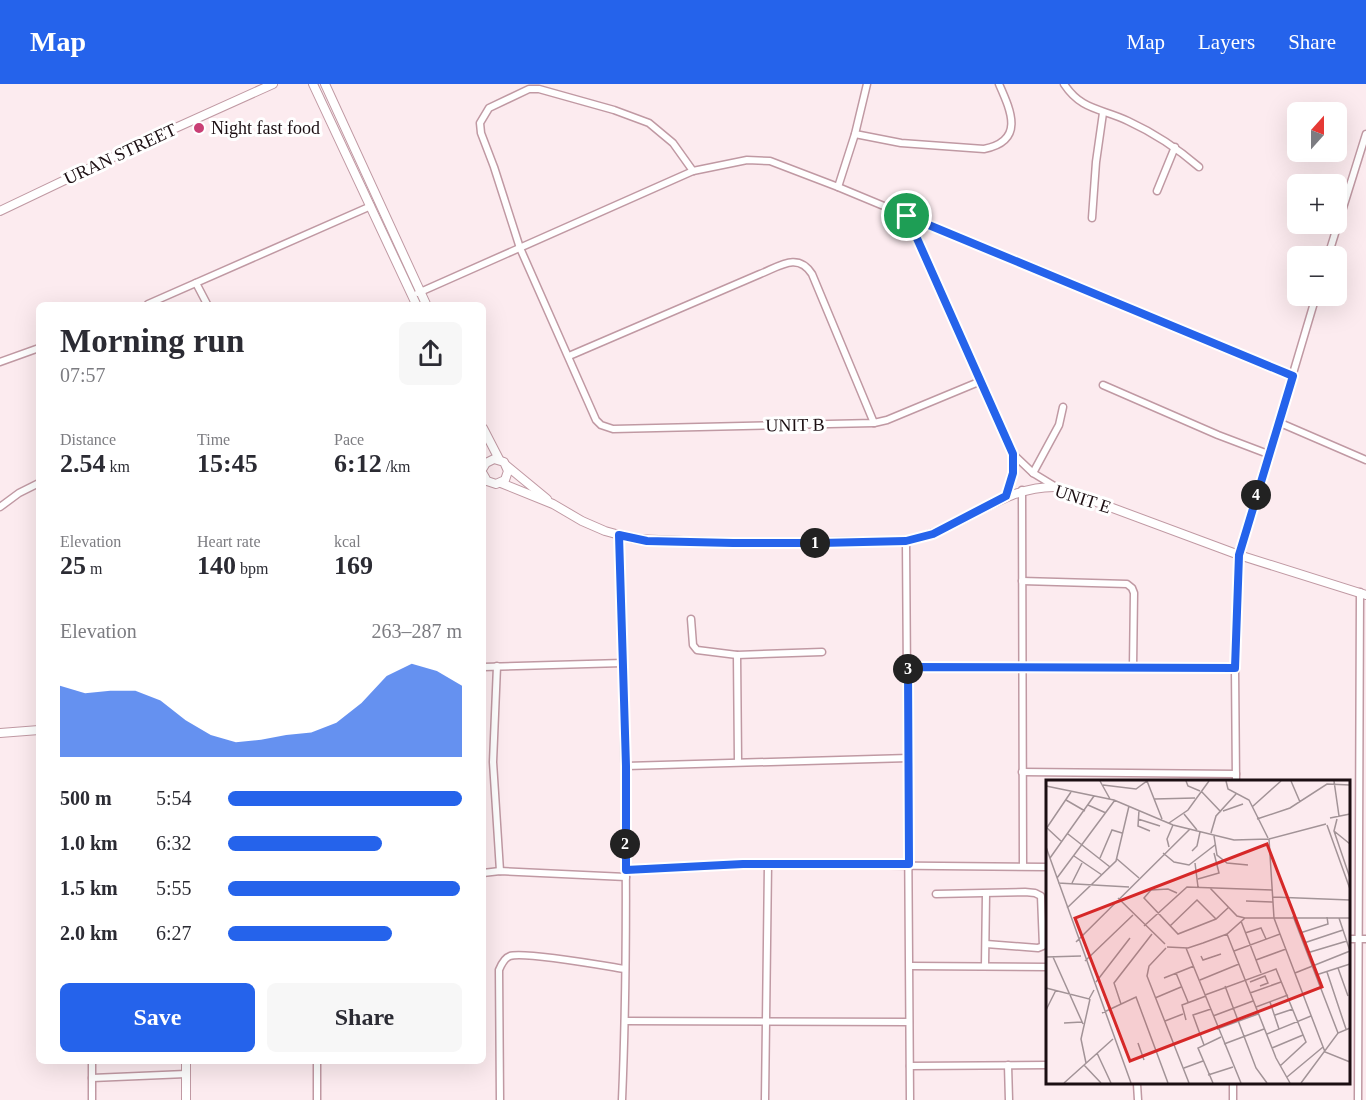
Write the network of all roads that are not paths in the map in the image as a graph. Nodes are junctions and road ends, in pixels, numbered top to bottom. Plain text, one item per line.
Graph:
1 (273, 84) edge
2 (313, 84) edge
3 (325, 84) edge
4 (867, 84) edge
5 (999, 84) edge
6 (1064, 84) edge
7 (1103, 113) junction
8 (855, 134) junction
9 (1366, 134) edge
10 (1175, 147) junction
11 (1199, 167) dead end
12 (693, 171) junction
13 (838, 187) junction
14 (1157, 190) dead end
15 (371, 206) junction
16 (0, 211) edge
17 (907, 216) junction
18 (1092, 218) dead end
19 (1331, 246) edge
20 (520, 248) junction
21 (196, 283) junction
22 (421, 292) junction
23 (412, 296) junction
24 (153, 302) edge
25 (206, 302) edge
26 (415, 302) edge
27 (425, 302) edge
28 (1313, 306) edge
29 (36, 349) edge
30 (569, 356) junction
31 (0, 362) edge
32 (1293, 376) junction
33 (981, 381) junction
34 (1103, 385) dead end
35 (1063, 407) dead end
36 (1278, 422) junction
37 (874, 423) junction
38 (486, 434) edge
39 (1013, 454) junction
40 (1268, 454) junction
41 (499, 459) junction
42 (1366, 460) edge
43 (486, 464) edge
44 (507, 466) junction
45 (1033, 473) junction
46 (486, 479) edge
47 (36, 484) edge
48 (497, 484) junction
49 (486, 486) edge
50 (1056, 487) junction
51 (1022, 490) junction
52 (1006, 496) junction
53 (553, 504) junction
54 (0, 507) edge
55 (619, 535) junction
56 (906, 541) junction
57 (1239, 555) junction
58 (1022, 581) junction
59 (1363, 593) edge
60 (691, 619) dead end
61 (822, 652) dead end
62 (737, 655) junction
63 (623, 663) junction
64 (497, 666) junction
65 (486, 667) edge
66 (908, 667) junction
67 (1133, 667) junction
68 (1021, 668) junction
69 (1235, 668) junction
70 (1363, 710) edge
71 (36, 730) edge
72 (0, 733) edge
73 (909, 758) junction
74 (738, 761) junction
75 (486, 762) edge
76 (493, 762) junction
77 (626, 766) junction
78 (1022, 772) junction
79 (1236, 774) junction
80 (1236, 780) edge
81 (1363, 782) edge
82 (1363, 852) edge
83 (768, 864) junction
84 (909, 864) junction
85 (1023, 866) junction
86 (1046, 867) edge
87 (500, 871) junction
88 (486, 873) edge
89 (626, 874) junction
90 (936, 894) dead end
91 (986, 894) junction
92 (1362, 939) edge
93 (986, 944) junction
94 (910, 966) junction
95 (985, 966) junction
96 (1046, 967) edge
97 (626, 969) junction
98 (1358, 1011) junction
99 (1366, 1012) edge
100 (625, 1021) junction
101 (766, 1021) junction
102 (909, 1022) junction
103 (92, 1064) edge
104 (186, 1064) edge
105 (317, 1064) edge
106 (1008, 1065) junction
107 (1046, 1065) edge
108 (910, 1066) junction
109 (186, 1074) junction
110 (92, 1078) junction
111 (1137, 1085) edge
112 (92, 1100) edge
113 (186, 1100) edge
114 (317, 1100) edge
115 (500, 1100) edge
116 (622, 1100) edge
117 (765, 1100) edge
118 (910, 1100) edge
119 (1009, 1100) edge
120 (1138, 1100) edge
121 (1358, 1100) edge

1 - 16 street, URAN STREET
2 - 15 street
3 - 22 street
4 - 8 street
5 - 8 street
6 - 7 street
7 - 10 street
7 - 18 street
8 - 13 street
9 - 19 street
10 - 11 street
10 - 14 street
12 - 13 street
12 - 20 street
12 - 20 street
13 - 17 street
15 - 21 street
15 - 23 street
17 - 32 street
17 - 33 street
20 - 22 street
20 - 30 street
21 - 24 street
21 - 25 street
22 - 23 street
22 - 27 street
23 - 26 street
28 - 32 street
29 - 31 street
30 - 37 street, UNIT B
30 - 37 street
32 - 36 street
33 - 37 street, UNIT B
33 - 39 street
34 - 40 street
35 - 45 street
36 - 40 street
36 - 42 street
38 - 41 street
39 - 45 street
39 - 52 street
40 - 57 street
41 - 43 street
41 - 44 street
44 - 48 street
44 - 53 street
45 - 50 street
46 - 48 street
47 - 54 street
48 - 49 street
48 - 53 street
50 - 51 street, UNIT E
50 - 57 street, UNIT E
51 - 52 street, UNIT E
51 - 58 street
52 - 56 street, UNIT E
53 - 55 street, UNIT E
55 - 56 street, UNIT E
55 - 63 street
56 - 66 street
57 - 59 street, UNIT E
57 - 69 street
58 - 67 street
58 - 68 street
59 - 70 street
60 - 62 street
61 - 62 street
62 - 74 street
63 - 64 street
63 - 77 street
64 - 65 street
64 - 76 street
66 - 68 street
66 - 73 street
67 - 68 street
67 - 69 street
68 - 78 street
69 - 79 street
70 - 81 street
71 - 72 street
73 - 74 street
73 - 84 street
74 - 77 street
75 - 76 street
76 - 87 street
77 - 89 street
78 - 79 street
78 - 85 street
79 - 80 street
81 - 82 street
82 - 92 street
83 - 84 street
83 - 89 street
83 - 101 street
84 - 85 street
84 - 94 street
85 - 86 street
87 - 88 street
87 - 89 street
89 - 97 street
90 - 91 street
91 - 93 street
91 - 93 street
92 - 98 street
93 - 95 street
94 - 95 street
94 - 102 street
95 - 96 street
97 - 100 street
97 - 115 street
98 - 99 street
98 - 121 street
100 - 101 street
100 - 116 street
101 - 102 street
101 - 117 street
102 - 108 street
103 - 110 street
104 - 109 street
105 - 114 street
106 - 107 street
106 - 108 street
106 - 119 street
108 - 118 street
109 - 110 street
109 - 113 street
110 - 112 street
111 - 120 street

